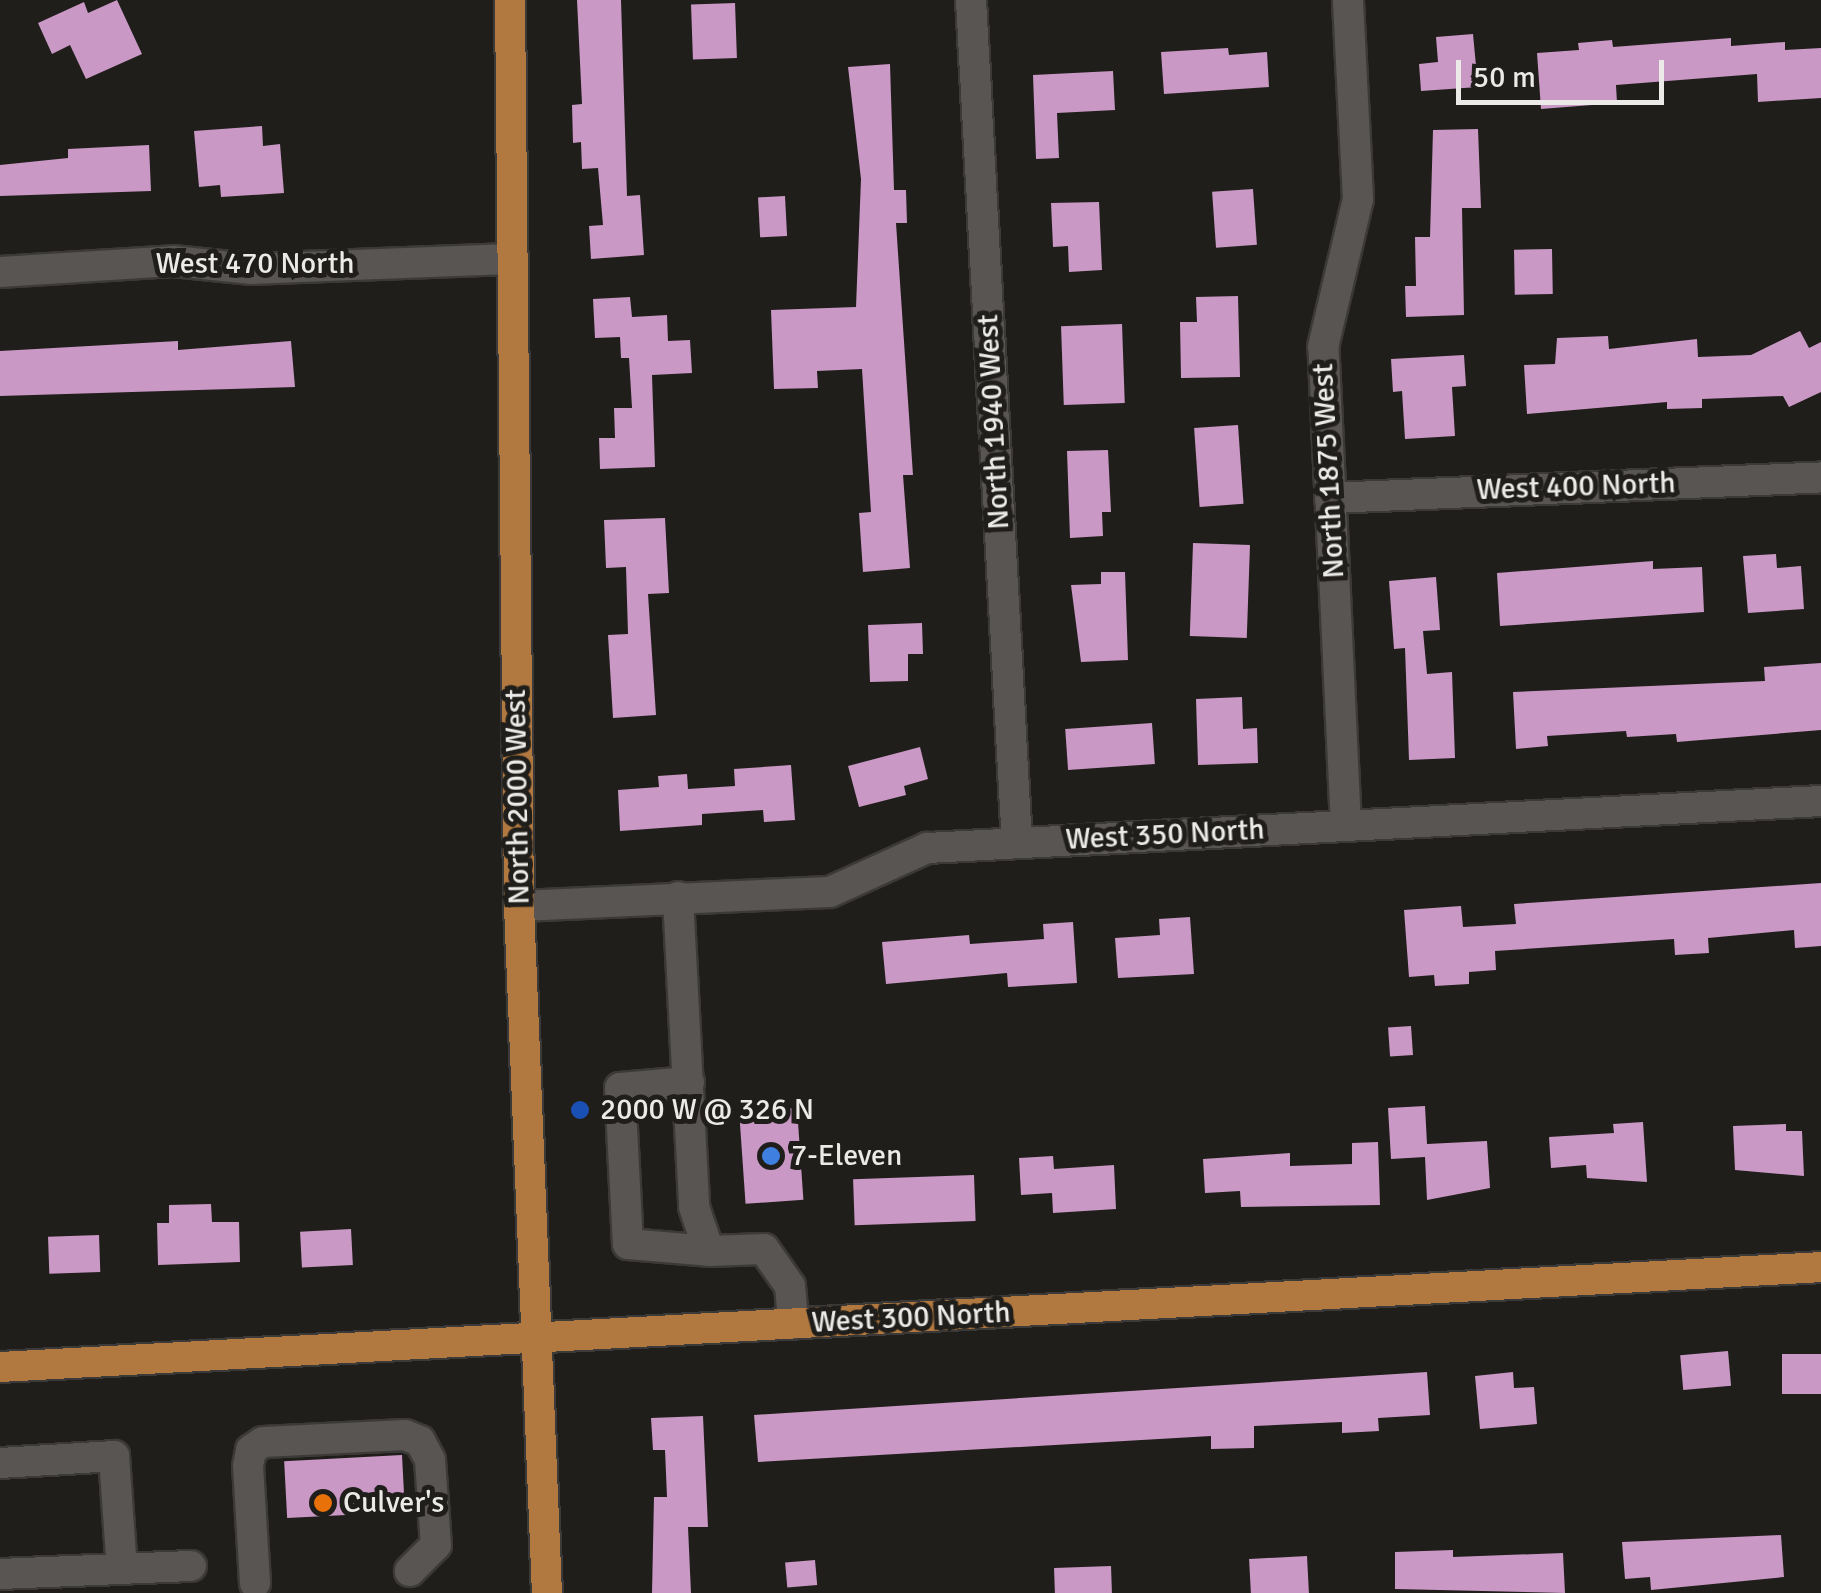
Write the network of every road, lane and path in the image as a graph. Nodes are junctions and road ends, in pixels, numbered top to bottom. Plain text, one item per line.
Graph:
1 (510, 0) edge
2 (971, 0) edge
3 (1348, 0) edge
4 (511, 259) junction
5 (0, 272) edge
6 (1821, 477) edge
7 (1330, 498) junction
8 (1821, 801) edge
9 (1346, 826) junction
10 (1017, 843) junction
11 (678, 897) junction
12 (519, 906) junction
13 (689, 1082) junction
14 (709, 1252) junction
15 (1821, 1266) edge
16 (793, 1324) junction
17 (534, 1338) junction
18 (0, 1367) edge
19 (0, 1463) edge
20 (191, 1566) dead end
21 (122, 1569) junction
22 (410, 1571) dead end
23 (0, 1574) edge
24 (255, 1583) dead end
25 (548, 1593) edge

1 - 4 main road, North 2000 West
2 - 10 street, North 1940 West
3 - 7 street, North 1875 West
4 - 5 street, West 470 North
4 - 12 main road, North 2000 West
6 - 7 street, West 400 North
7 - 9 street, North 1875 West
8 - 9 street, West 350 North
9 - 10 street, West 350 North
10 - 11 street, West 350 North
11 - 12 street, West 350 North
11 - 13 street
12 - 17 main road, North 2000 West
13 - 14 street
13 - 14 street
14 - 16 street
15 - 16 main road, West 300 North
16 - 17 main road, West 300 North
17 - 18 main road, West 300 North
17 - 25 main road, North 2000 West
19 - 21 street
20 - 21 street
21 - 23 street
22 - 24 street

